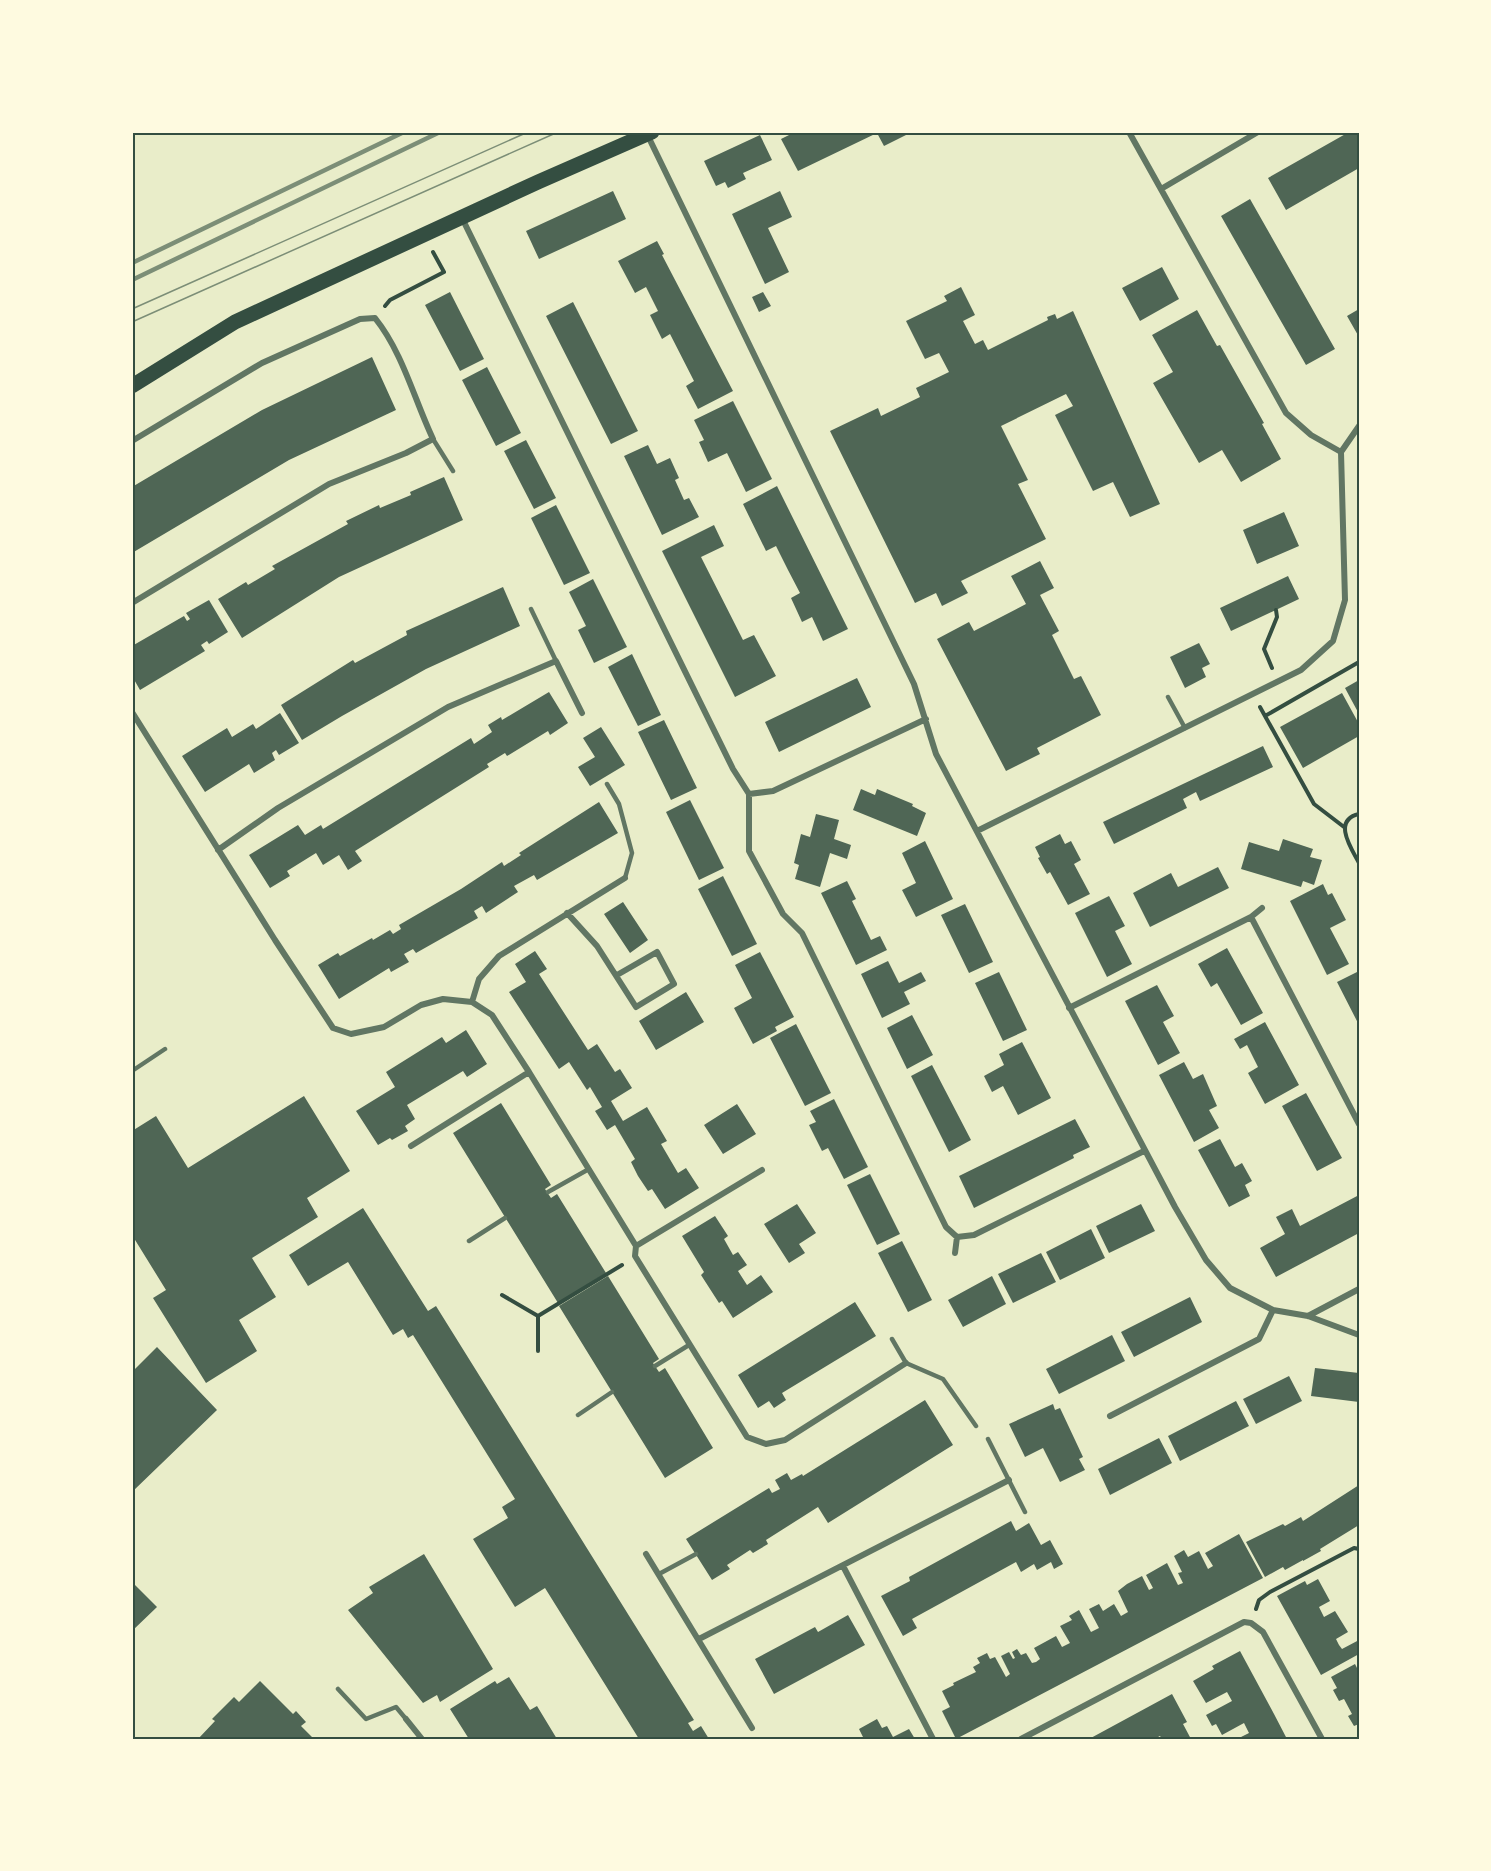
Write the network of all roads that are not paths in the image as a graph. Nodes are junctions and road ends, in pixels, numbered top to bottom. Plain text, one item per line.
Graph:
1 (1129, 132) edge
2 (1258, 132) edge
3 (650, 133) edge
4 (1161, 189) junction
5 (462, 218) junction
6 (132, 386) edge
7 (1359, 426) edge
8 (433, 439) junction
9 (132, 441) edge
10 (1341, 452) junction
11 (453, 471) dead end
12 (132, 603) edge
13 (531, 609) dead end
14 (556, 661) junction
15 (1168, 697) dead end
16 (132, 712) edge
17 (582, 714) dead end
18 (926, 719) junction
19 (1185, 728) junction
20 (607, 784) dead end
21 (749, 794) junction
22 (977, 831) junction
23 (218, 850) junction
24 (625, 878) joint
25 (1262, 908) dead end
26 (567, 913) junction
27 (1251, 916) junction
28 (616, 975) junction
29 (472, 1002) junction
30 (1069, 1008) junction
31 (165, 1049) dead end
32 (132, 1071) edge
33 (530, 1072) junction
34 (1359, 1124) edge
35 (411, 1146) dead end
36 (1144, 1151) junction
37 (589, 1169) junction
38 (762, 1170) dead end
39 (548, 1192) dead end
40 (506, 1218) dead end
41 (957, 1237) junction
42 (470, 1241) dead end
43 (636, 1246) junction
44 (955, 1253) dead end
45 (1359, 1289) edge
46 (1273, 1310) junction
47 (1308, 1316) junction
48 (1359, 1335) edge
49 (892, 1339) dead end
50 (689, 1345) junction
51 (906, 1363) junction
52 (655, 1366) dead end
53 (612, 1392) dead end
54 (578, 1416) dead end
55 (1110, 1416) dead end
56 (976, 1426) dead end
57 (988, 1439) dead end
58 (1009, 1480) junction
59 (1025, 1512) dead end
60 (646, 1554) dead end
61 (696, 1554) dead end
62 (843, 1566) junction
63 (659, 1574) junction
64 (699, 1639) junction
65 (338, 1689) dead end
66 (406, 1719) joint
67 (753, 1728) dead end
68 (422, 1739) edge
69 (933, 1739) edge
70 (1021, 1739) edge
71 (1322, 1739) edge

1 - 4 street
2 - 4 street
3 - 5 main road
3 - 18 street
4 - 10 street
5 - 6 main road
5 - 21 street
7 - 10 street
8 - 9 street
8 - 11 lane
8 - 12 street
10 - 19 street
13 - 14 lane
14 - 17 street
14 - 23 street
15 - 19 lane
16 - 23 street
18 - 21 street
18 - 22 street
19 - 22 street
20 - 24 lane
21 - 41 street
22 - 30 street
23 - 29 street
24 - 26 street
25 - 27 street
26 - 28 street
26 - 29 street
27 - 30 street
27 - 34 street
28 - 28 street
29 - 33 street
30 - 36 street
31 - 32 lane
33 - 35 street
33 - 37 street
36 - 41 street
36 - 46 street
37 - 39 lane
37 - 43 street
38 - 43 street
40 - 42 lane
41 - 44 street
43 - 50 street
45 - 47 street
46 - 47 street
46 - 55 street
47 - 48 street
49 - 51 lane
50 - 51 street
50 - 52 lane
51 - 56 lane
53 - 54 lane
57 - 58 lane
58 - 59 lane
58 - 62 street
60 - 63 street
61 - 63 lane
62 - 64 street
62 - 69 street
63 - 64 street
64 - 67 street
65 - 66 lane
66 - 68 street
70 - 71 street

